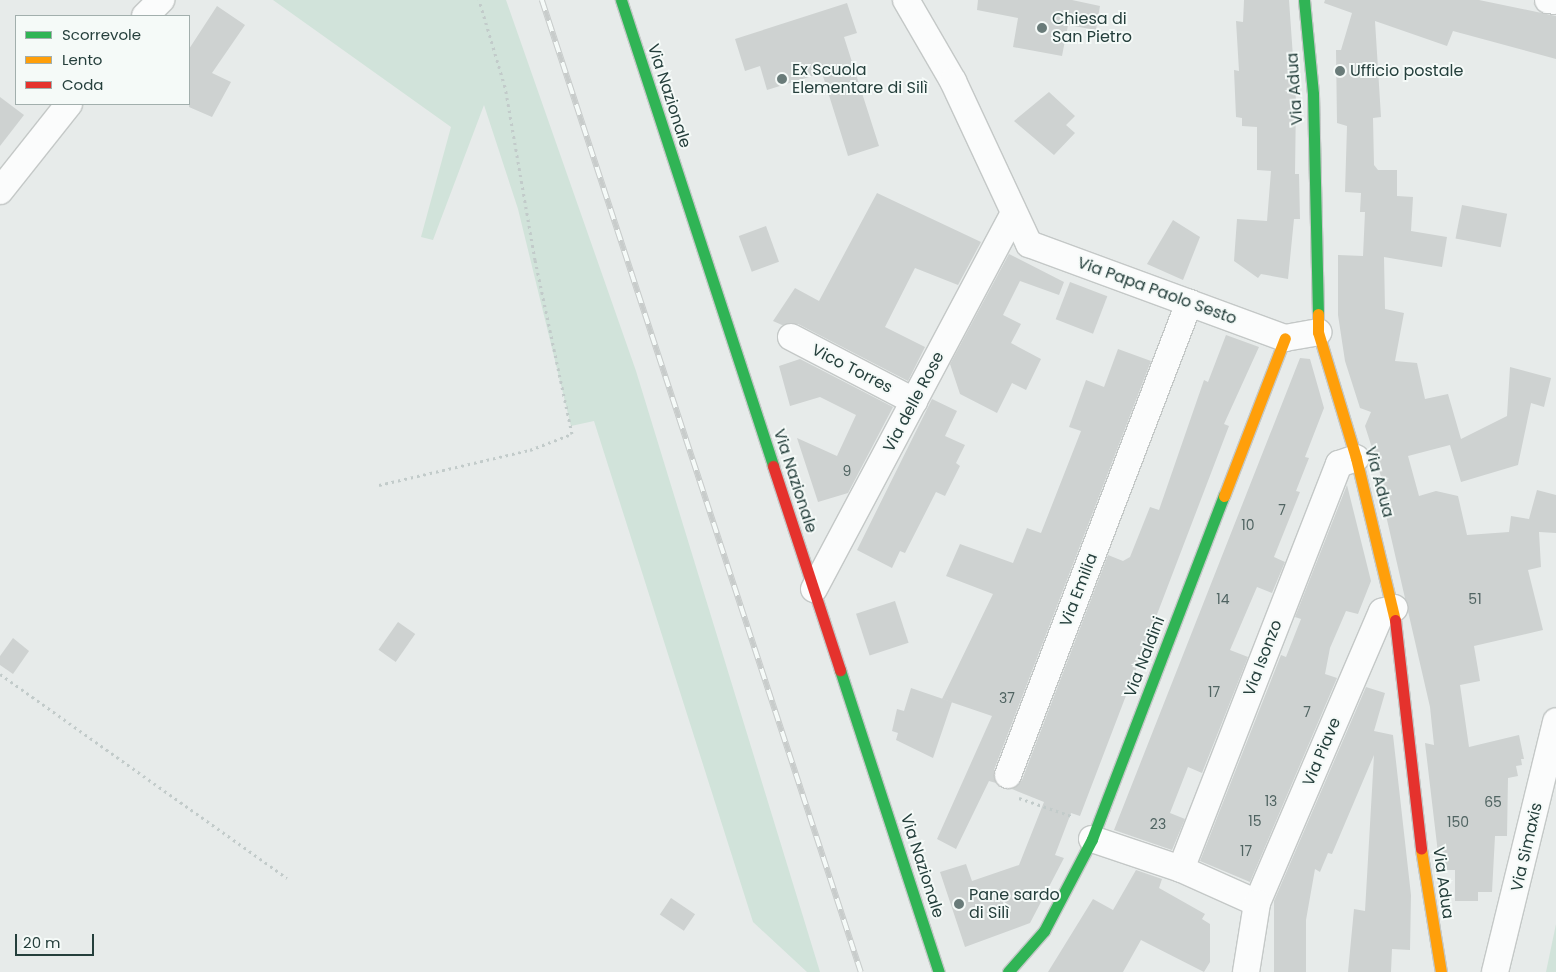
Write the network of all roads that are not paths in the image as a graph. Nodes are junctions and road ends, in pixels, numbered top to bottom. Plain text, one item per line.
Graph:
1 (161, 0) edge
2 (621, 0) edge
3 (906, 0) edge
4 (1304, 0) edge
5 (1548, 0) edge
6 (1556, 1) edge
7 (146, 15) edge
8 (68, 105) edge
9 (0, 191) edge
10 (1014, 214) junction
11 (1190, 303) junction
12 (1318, 332) junction
13 (790, 338) dead end
14 (1285, 338) junction
15 (914, 401) junction
16 (1356, 458) junction
17 (814, 590) junction
18 (1394, 608) junction
19 (1556, 721) edge
20 (1008, 775) road end
21 (1095, 832) junction
22 (1180, 869) junction
23 (1257, 903) junction
24 (939, 972) edge
25 (1008, 972) edge
26 (1246, 972) edge
27 (1441, 972) edge
28 (1495, 972) edge

1 - 7 street
2 - 17 street, Via Nazionale
3 - 10 street, Via Papa Paolo Sesto
4 - 12 street, Via Adua
5 - 6 street
8 - 9 street
10 - 11 street, Via Papa Paolo Sesto
10 - 15 street, Via delle Rose
11 - 14 street, Via Papa Paolo Sesto
11 - 20 street, Via Emilia
12 - 14 street
12 - 16 street, Via Adua
13 - 15 street, Vico Torres
14 - 21 street, Via Naldini
15 - 17 street, Via delle Rose
16 - 18 street, Via Adua
16 - 22 street, Via Isonzo
17 - 24 street, Via Nazionale
18 - 23 street, Via Piave
18 - 27 street, Via Adua
19 - 28 street, Via Simaxis
21 - 22 street
21 - 25 street, Via Naldini
22 - 23 street
23 - 26 street, Via Piave

